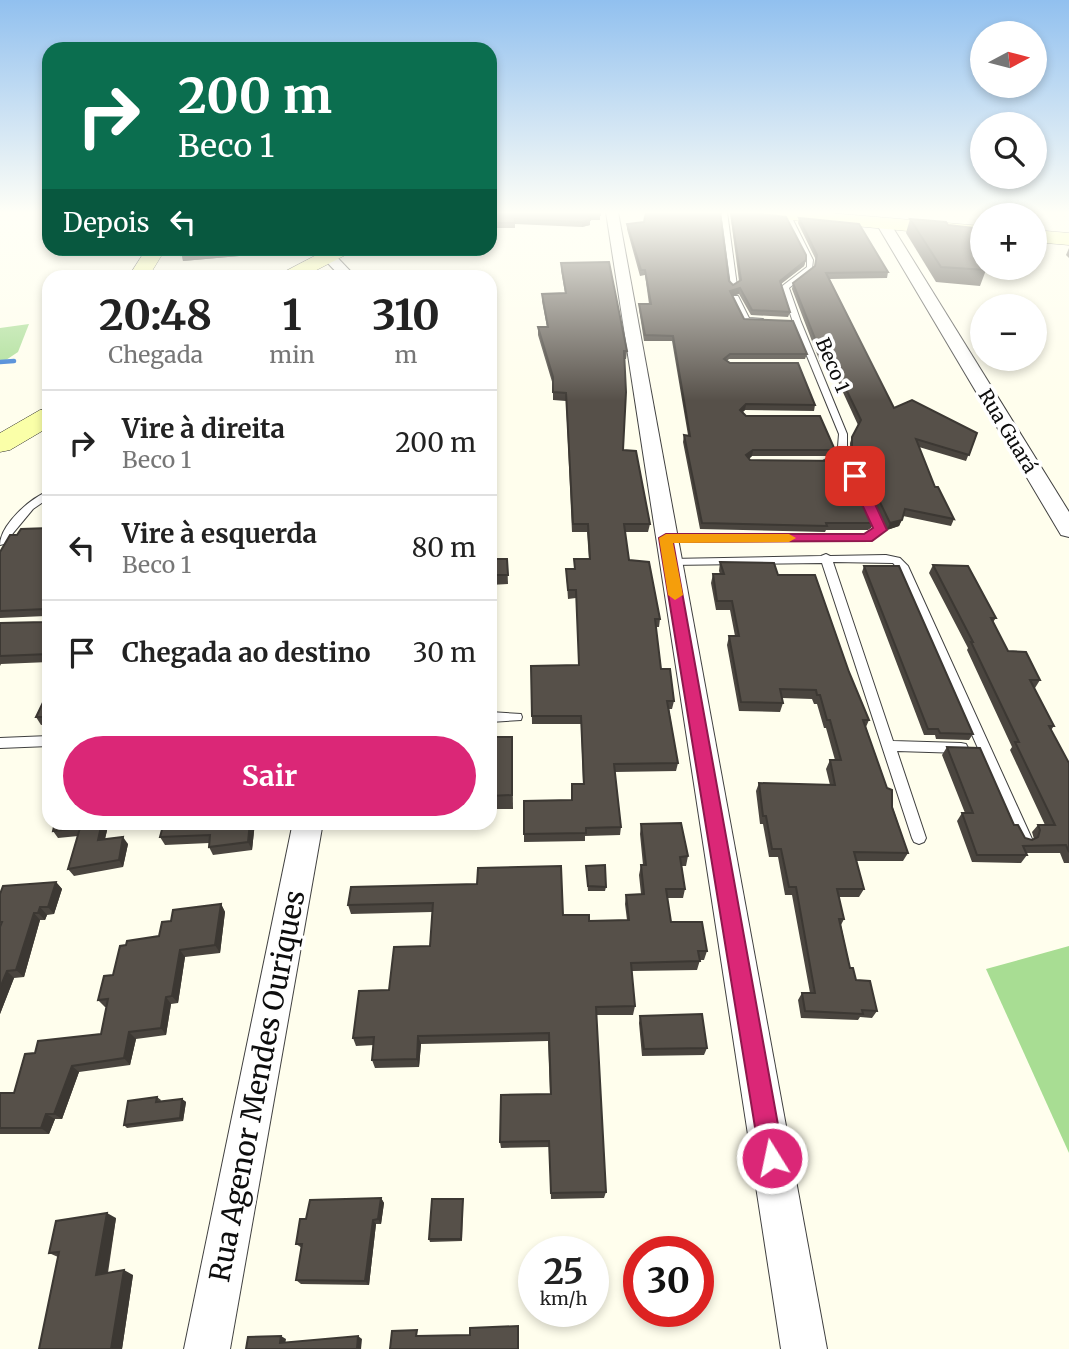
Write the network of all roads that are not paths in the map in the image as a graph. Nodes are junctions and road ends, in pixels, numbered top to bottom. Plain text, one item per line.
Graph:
1 (622, 275) edge
2 (733, 275) edge
3 (801, 275) edge
4 (914, 275) edge
5 (734, 286) edge
6 (735, 298) edge
7 (775, 321) edge
8 (786, 321) edge
9 (797, 322) junction
10 (802, 364) edge
11 (814, 364) junction
12 (42, 411) edge
13 (824, 417) edge
14 (837, 417) junction
15 (42, 420) edge
16 (10, 438) edge
17 (816, 462) edge
18 (842, 462) joint
19 (855, 476) edge
20 (42, 499) edge
21 (7, 530) junction
22 (21, 530) edge
23 (1069, 530) edge
24 (0, 542) edge
25 (668, 550) junction
26 (826, 557) junction
27 (497, 717) edge
28 (516, 717) dead end
29 (42, 741) edge
30 (0, 743) edge
31 (889, 746) junction
32 (986, 748) junction
33 (306, 830) edge
34 (919, 838) dead end
35 (1025, 839) edge
36 (207, 1349) edge
37 (804, 1349) edge

1 - 25 street
2 - 5 lane
3 - 9 lane, Beco 1
4 - 23 street, Rua Guará
6 - 7 lane
8 - 9 lane
9 - 11 lane, Beco 1
10 - 11 lane
11 - 14 lane, Beco 1
12 - 16 main road
13 - 14 lane
14 - 18 lane, Beco 1
15 - 16 main road
17 - 18 lane
19 - 25 lane
20 - 21 lane
21 - 22 lane
21 - 24 lane
25 - 26 lane
25 - 37 street
26 - 31 lane
26 - 32 lane
27 - 28 lane
29 - 30 lane
31 - 32 lane
31 - 34 lane
32 - 35 lane
33 - 36 street, Rua Agenor Mendes Ouriques

